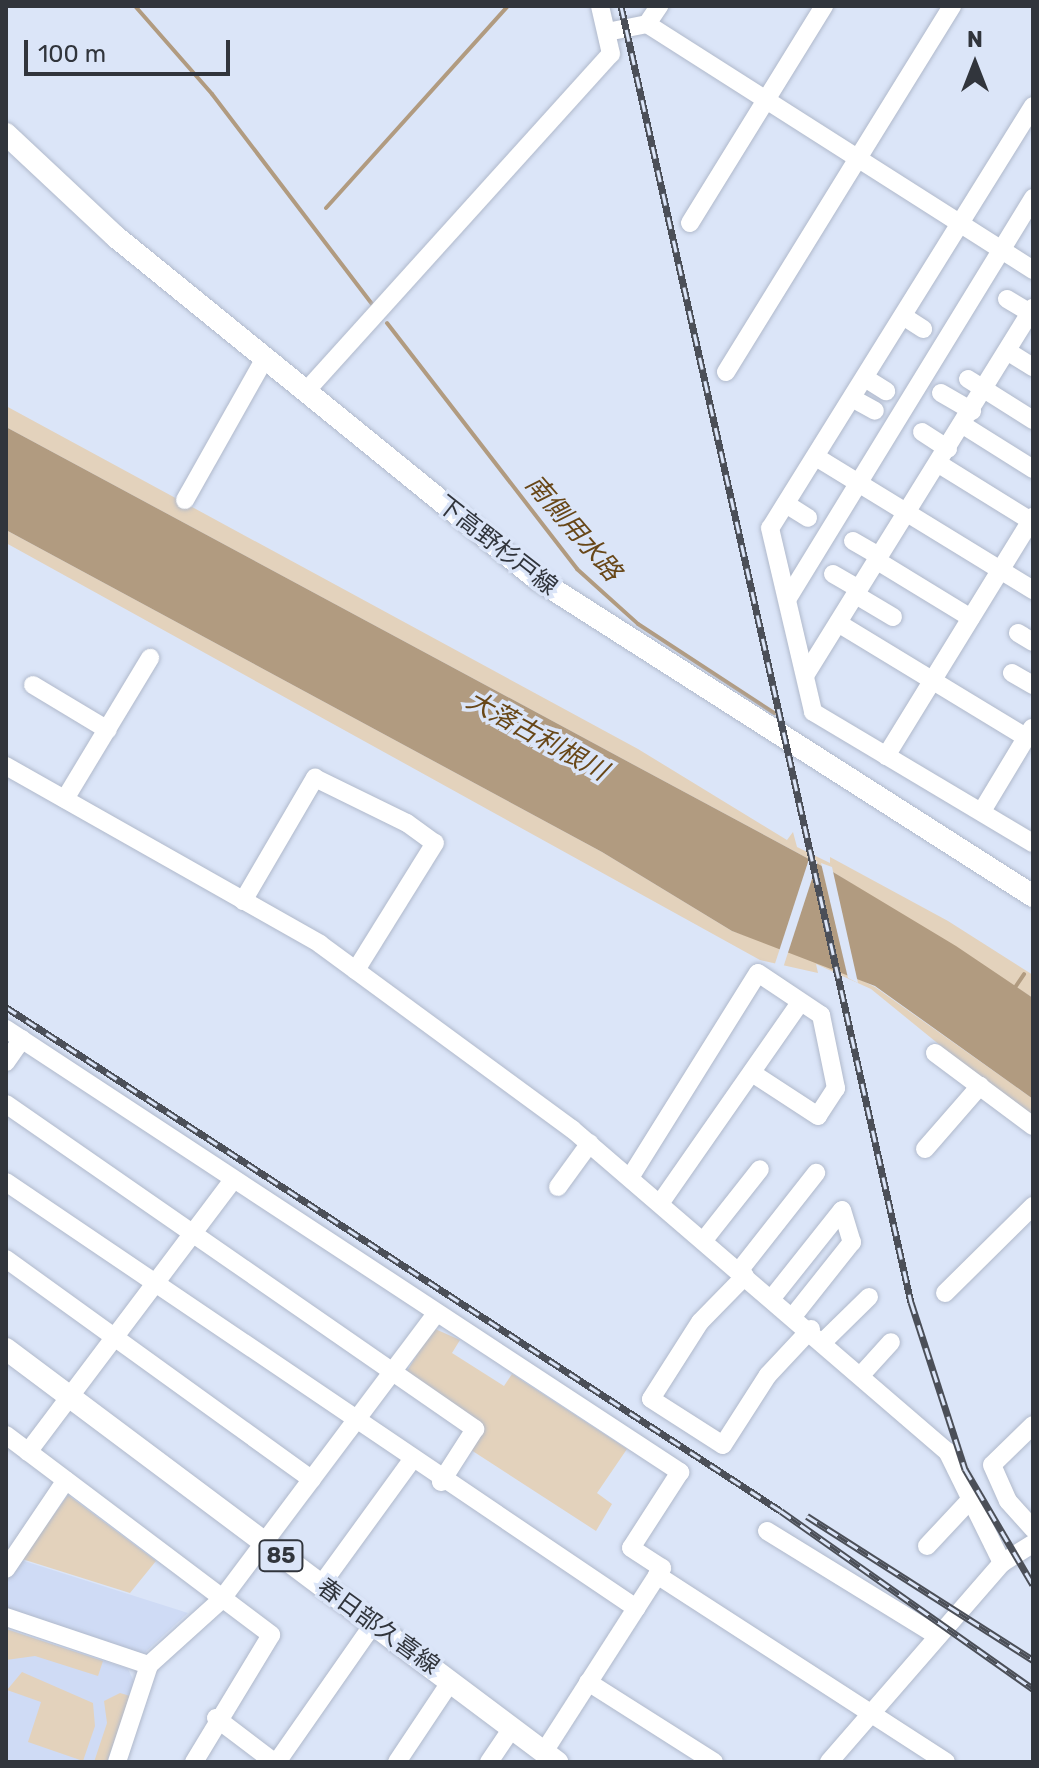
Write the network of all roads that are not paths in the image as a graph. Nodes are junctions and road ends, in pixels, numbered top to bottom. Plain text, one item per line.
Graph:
1 (600, 6) edge
2 (659, 6) edge
3 (824, 6) edge
4 (952, 6) edge
5 (651, 30) junction
6 (607, 32) junction
7 (764, 104) junction
8 (1033, 106) edge
9 (6, 134) edge
10 (861, 164) junction
11 (1033, 198) edge
12 (690, 223) dead end
13 (959, 225) junction
14 (1000, 251) junction
15 (1033, 270) edge
16 (1007, 299) dead end
17 (1032, 311) edge
18 (903, 316) junction
19 (923, 329) dead end
20 (1007, 351) junction
21 (265, 358) junction
22 (1033, 367) edge
23 (726, 372) dead end
24 (865, 378) junction
25 (968, 379) dead end
26 (307, 390) junction
27 (886, 391) dead end
28 (984, 391) junction
29 (941, 393) dead end
30 (852, 398) junction
31 (875, 411) dead end
32 (967, 418) junction
33 (1033, 420) edge
34 (922, 432) dead end
35 (944, 456) junction
36 (816, 457) junction
37 (1033, 469) edge
38 (857, 482) junction
39 (185, 500) dead end
40 (786, 504) junction
41 (907, 513) junction
42 (808, 518) dead end
43 (1032, 519) edge
44 (853, 541) dead end
45 (1016, 545) junction
46 (1033, 555) edge
47 (878, 558) junction
48 (1000, 570) junction
49 (833, 574) dead end
50 (1033, 590) edge
51 (857, 592) junction
52 (788, 598) junction
53 (893, 617) dead end
54 (971, 618) junction
55 (838, 623) junction
56 (150, 658) dead end
57 (1012, 673) dead end
58 (806, 674) junction
59 (932, 680) junction
60 (33, 685) dead end
61 (1033, 685) edge
62 (108, 730) junction
63 (1029, 739) edge
64 (886, 756) junction
65 (6, 766) edge
66 (65, 799) junction
67 (982, 811) junction
68 (1033, 843) edge
69 (1033, 896) edge
70 (243, 901) junction
71 (356, 970) junction
72 (800, 1003) junction
73 (14, 1034) edge
74 (935, 1053) dead end
75 (6, 1062) edge
76 (755, 1075) junction
77 (980, 1086) junction
78 (6, 1104) edge
79 (1033, 1126) edge
80 (590, 1143) junction
81 (925, 1149) dead end
82 (760, 1169) dead end
83 (816, 1173) dead end
84 (631, 1176) junction
85 (232, 1181) junction
86 (6, 1182) edge
87 (558, 1187) dead end
88 (661, 1202) junction
89 (1033, 1206) edge
90 (191, 1235) junction
91 (704, 1240) junction
92 (6, 1259) edge
93 (742, 1273) junction
94 (153, 1286) junction
95 (945, 1293) dead end
96 (869, 1297) dead end
97 (772, 1298) junction
98 (435, 1315) junction
99 (794, 1315) junction
100 (818, 1335) junction
101 (113, 1337) junction
102 (891, 1342) dead end
103 (6, 1349) edge
104 (392, 1372) junction
105 (862, 1374) junction
106 (70, 1396) junction
107 (355, 1423) junction
108 (1033, 1425) edge
109 (8, 1442) edge
110 (28, 1452) junction
111 (411, 1461) junction
112 (66, 1480) junction
113 (312, 1480) junction
114 (441, 1482) junction
115 (970, 1500) junction
116 (1033, 1529) edge
117 (767, 1531) dead end
118 (265, 1544) junction
119 (1033, 1544) edge
120 (927, 1546) dead end
121 (1002, 1563) junction
122 (6, 1569) edge
123 (657, 1575) junction
124 (321, 1585) junction
125 (221, 1600) junction
126 (636, 1608) junction
127 (6, 1617) edge
128 (374, 1623) junction
129 (936, 1635) junction
130 (149, 1665) junction
131 (451, 1681) junction
132 (588, 1682) junction
133 (871, 1713) junction
134 (216, 1718) junction
135 (512, 1728) junction
136 (550, 1757) edge
137 (269, 1760) edge
138 (117, 1762) edge
139 (194, 1762) edge
140 (397, 1762) edge
141 (489, 1762) edge
142 (714, 1762) edge
143 (829, 1762) edge
144 (946, 1762) edge

1 - 6 street
2 - 5 street
3 - 7 street
4 - 10 street
5 - 6 street
5 - 7 street
6 - 26 street
7 - 10 street
7 - 12 street
8 - 13 street
9 - 21 main road, 下高野杉戸線
10 - 13 street
10 - 23 street
11 - 14 street
13 - 14 street
13 - 18 street
14 - 15 street
14 - 38 street
16 - 17 street
17 - 20 street
18 - 19 street
18 - 24 street
20 - 22 street
20 - 28 street
21 - 26 main road, 下高野杉戸線
21 - 39 street
24 - 27 street
24 - 30 street
25 - 28 street
26 - 69 main road, 下高野杉戸線
28 - 32 street
28 - 33 street
29 - 32 street
30 - 31 street
30 - 36 street
32 - 35 street
32 - 37 street
34 - 35 street
35 - 41 street
35 - 43 street
36 - 38 street
36 - 40 street
38 - 41 street
38 - 52 street
40 - 42 street
40 - 52 street
41 - 47 street
41 - 48 street
43 - 45 street
44 - 47 street
45 - 46 street
45 - 48 street
47 - 51 street
47 - 54 street
48 - 50 street
48 - 54 street
49 - 51 street
51 - 53 street
51 - 55 street
52 - 58 street
54 - 59 street
55 - 58 street
55 - 59 street
56 - 62 street
57 - 61 street
58 - 64 street
59 - 63 street
59 - 64 street
60 - 62 street
62 - 66 street
63 - 67 street
64 - 67 street
65 - 66 street
66 - 70 street
67 - 68 street
70 - 71 street
70 - 71 street
71 - 80 street
72 - 76 street
72 - 76 street
72 - 84 street
73 - 75 street
73 - 85 street
74 - 77 street
76 - 88 street
77 - 79 street
77 - 81 street
78 - 90 street
80 - 84 street
80 - 87 street
82 - 91 street
83 - 93 street
84 - 88 street
85 - 90 street
85 - 98 street
86 - 94 street
88 - 91 street
89 - 95 street
90 - 94 street
90 - 104 street
91 - 93 street
92 - 101 street
93 - 97 street
93 - 100 street
94 - 101 street
94 - 107 street
96 - 100 street
97 - 99 street
97 - 99 street
98 - 104 street
98 - 123 street
99 - 100 street
100 - 105 street
101 - 106 street
101 - 113 street
102 - 105 street
103 - 106 main road, 春日部久喜線 / 85
104 - 107 street
104 - 114 street
105 - 115 street
106 - 110 street
106 - 118 main road, 春日部久喜線 / 85
107 - 111 street
107 - 113 street
108 - 116 street
109 - 110 street
110 - 112 street
111 - 114 street
111 - 124 street
112 - 122 street
112 - 125 street
113 - 118 street
114 - 126 street
115 - 120 street
115 - 121 street
117 - 129 street
118 - 124 main road, 春日部久喜線 / 85
118 - 125 street
119 - 121 street
121 - 129 street
123 - 126 street
123 - 133 street
124 - 128 main road, 春日部久喜線 / 85
125 - 130 street
125 - 134 street
126 - 132 street
127 - 130 street
128 - 131 main road, 春日部久喜線 / 85
128 - 137 street
129 - 133 street
130 - 138 street
131 - 135 main road, 春日部久喜線 / 85
131 - 140 street
132 - 136 street
132 - 142 street
133 - 143 street
133 - 144 street
134 - 137 street
134 - 139 street
135 - 136 main road, 春日部久喜線 / 85
135 - 141 street

